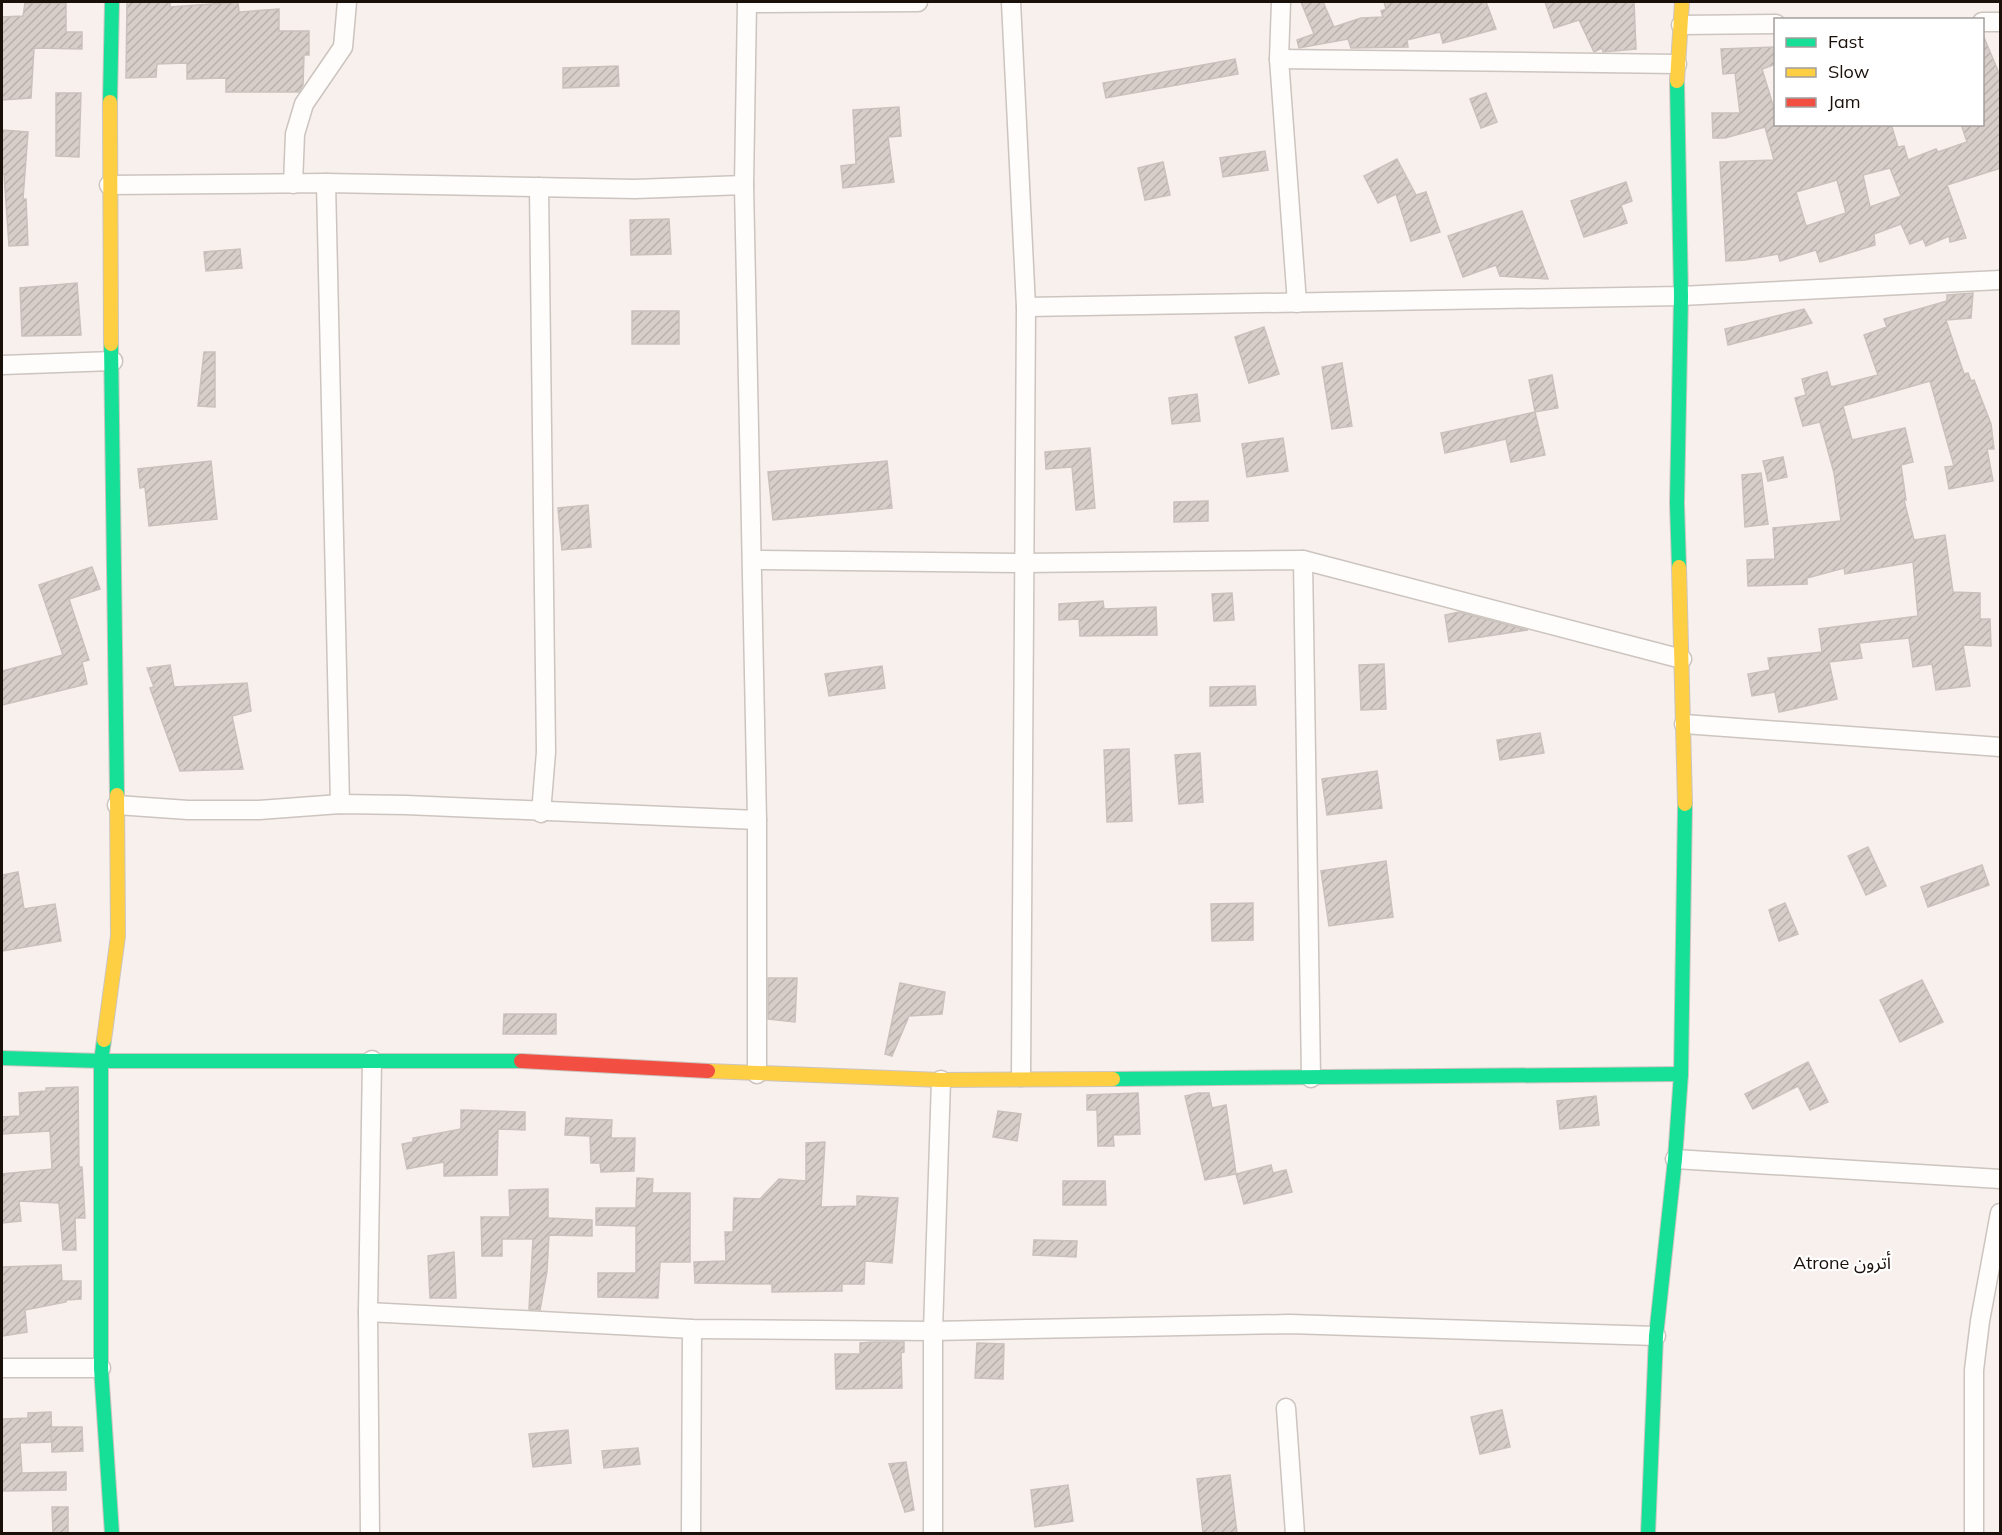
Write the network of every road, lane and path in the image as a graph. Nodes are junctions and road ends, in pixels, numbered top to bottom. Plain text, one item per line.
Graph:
1 (112, 2) edge
2 (347, 2) edge
3 (747, 2) edge
4 (918, 2) edge
5 (1011, 2) edge
6 (1281, 2) edge
7 (1682, 2) edge
8 (1984, 22) edge
9 (2001, 22) edge
10 (1774, 24) edge
11 (1681, 25) junction
12 (1279, 59) junction
13 (1677, 64) junction
14 (326, 183) junction
15 (293, 184) junction
16 (109, 185) junction
17 (744, 185) junction
18 (539, 187) junction
19 (2001, 280) edge
20 (1681, 296) junction
21 (1297, 303) junction
22 (1026, 308) junction
23 (113, 361) junction
24 (2, 365) edge
25 (753, 560) junction
26 (1303, 560) junction
27 (1023, 563) junction
28 (1682, 659) junction
29 (1684, 724) junction
30 (2001, 747) edge
31 (340, 804) junction
32 (117, 806) junction
33 (541, 813) junction
34 (757, 820) junction
35 (2, 1058) edge
36 (372, 1060) junction
37 (101, 1061) junction
38 (757, 1074) junction
39 (1681, 1074) junction
40 (1021, 1077) junction
41 (1311, 1078) junction
42 (941, 1080) junction
43 (1675, 1159) junction
44 (2001, 1179) edge
45 (2001, 1212) edge
46 (368, 1312) junction
47 (692, 1329) junction
48 (933, 1331) junction
49 (1656, 1336) junction
50 (2, 1368) edge
51 (101, 1368) junction
52 (1286, 1408) dead end
53 (112, 1533) edge
54 (370, 1533) edge
55 (691, 1533) edge
56 (933, 1533) edge
57 (1295, 1533) edge
58 (1648, 1533) edge
59 (1974, 1533) edge

1 - 16 street
2 - 15 street
3 - 4 street
3 - 17 street
5 - 22 street
6 - 12 street
7 - 11 street
8 - 9 street
10 - 11 street
11 - 13 street
12 - 13 street
12 - 21 street
13 - 20 street
14 - 15 street
14 - 18 street
14 - 31 street
15 - 16 street
16 - 23 street
17 - 18 street
17 - 25 street
18 - 33 street
19 - 20 street
20 - 21 street
20 - 28 street
21 - 22 street
22 - 27 street
23 - 24 street
23 - 32 street
25 - 27 street
25 - 34 street
26 - 27 street
26 - 28 street
26 - 41 street
27 - 40 street
28 - 29 street
29 - 30 street
29 - 39 street
31 - 32 street
31 - 33 street
32 - 37 street
33 - 34 street
34 - 38 street
35 - 37 street
36 - 37 street
36 - 38 street
36 - 46 street
37 - 51 street
38 - 42 street
39 - 41 street
39 - 43 street
40 - 41 street
40 - 42 street
42 - 48 street
43 - 44 street
43 - 49 street
45 - 59 street
46 - 47 street
46 - 54 street
47 - 48 street
47 - 55 street
48 - 49 street
48 - 56 street
49 - 58 street
50 - 51 street
51 - 53 street
52 - 57 street

